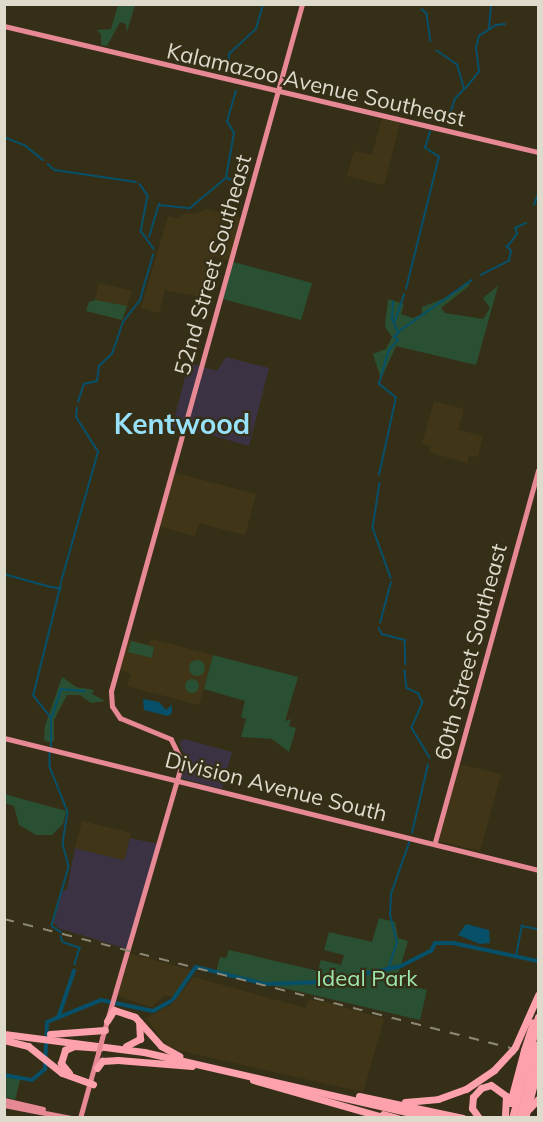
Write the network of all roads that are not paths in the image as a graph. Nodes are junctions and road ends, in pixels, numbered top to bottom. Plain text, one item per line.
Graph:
1 (302, 4) edge
2 (4, 26) edge
3 (86, 46) junction
4 (124, 56) junction
5 (138, 56) junction
6 (144, 61) junction
7 (160, 61) junction
8 (194, 71) junction
9 (235, 80) junction
10 (279, 91) junction
11 (321, 100) junction
12 (343, 107) junction
13 (356, 107) junction
14 (382, 115) junction
15 (419, 126) junction
16 (435, 126) junction
17 (538, 154) edge
18 (538, 470) edge
19 (4, 738) edge
20 (178, 780) junction
21 (435, 842) junction
22 (538, 870) edge
23 (538, 996) edge
24 (538, 1002) edge
25 (113, 1007) junction
26 (538, 1017) edge
27 (4, 1036) edge
28 (45, 1037) junction
29 (105, 1040) junction
30 (538, 1044) edge
31 (530, 1053) junction
32 (192, 1066) junction
33 (538, 1068) edge
34 (95, 1071) junction
35 (234, 1072) junction
36 (251, 1080) junction
37 (270, 1080) junction
38 (91, 1083) junction
39 (368, 1098) junction
40 (4, 1100) edge
41 (538, 1100) edge
42 (342, 1104) junction
43 (4, 1105) edge
44 (25, 1107) junction
45 (71, 1118) edge
46 (82, 1118) edge
47 (386, 1118) edge
48 (397, 1118) edge
49 (416, 1118) edge
50 (433, 1118) edge
51 (463, 1118) edge
52 (479, 1118) edge
53 (506, 1118) edge
54 (512, 1118) edge
55 (519, 1118) edge
56 (526, 1118) edge

1 - 10 main road, 52nd Street Southeast
2 - 3 main road, Kalamazoo Avenue Southeast
3 - 4 main road, Kalamazoo Avenue Southeast
3 - 5 main road, Kalamazoo Avenue Southeast
4 - 5 main road
4 - 6 main road, Kalamazoo Avenue Southeast
5 - 7 main road, Kalamazoo Avenue Southeast
6 - 7 main road
6 - 8 main road, Kalamazoo Avenue Southeast
7 - 8 main road, Kalamazoo Avenue Southeast
8 - 9 main road, Kalamazoo Avenue Southeast
8 - 9 main road, Kalamazoo Avenue Southeast
9 - 10 main road, Kalamazoo Avenue Southeast
10 - 11 main road, Kalamazoo Avenue Southeast
10 - 11 main road, Kalamazoo Avenue Southeast
10 - 20 main road, 52nd Street Southeast
11 - 12 main road, Kalamazoo Avenue Southeast
11 - 13 main road, Kalamazoo Avenue Southeast
12 - 13 main road
12 - 14 main road, Kalamazoo Avenue Southeast
13 - 14 main road, Kalamazoo Avenue Southeast
14 - 15 main road, Kalamazoo Avenue Southeast
14 - 16 main road, Kalamazoo Avenue Southeast
15 - 16 main road
15 - 17 main road, Kalamazoo Avenue Southeast
16 - 17 main road, Kalamazoo Avenue Southeast
18 - 21 main road, 60th Street Southeast
19 - 20 main road, Division Avenue South
20 - 21 main road, Division Avenue South
20 - 25 main road
21 - 22 main road, Division Avenue South
23 - 39 highway
24 - 31 highway
25 - 29 main road
25 - 29 highway
25 - 35 highway
26 - 31 highway
27 - 28 highway
27 - 38 highway
28 - 29 highway
28 - 29 highway
29 - 32 highway
29 - 34 main road, bridge
29 - 34 highway
29 - 35 highway
30 - 31 highway
31 - 53 highway
31 - 54 highway
31 - 55 highway
32 - 34 highway
32 - 36 highway
33 - 56 highway
34 - 38 main road
35 - 37 highway
36 - 42 highway
36 - 49 highway
37 - 39 highway
37 - 50 highway
38 - 46 main road
39 - 51 highway
40 - 44 main road
41 - 56 highway
42 - 47 highway
42 - 48 highway
43 - 44 main road
44 - 45 main road
52 - 53 highway

